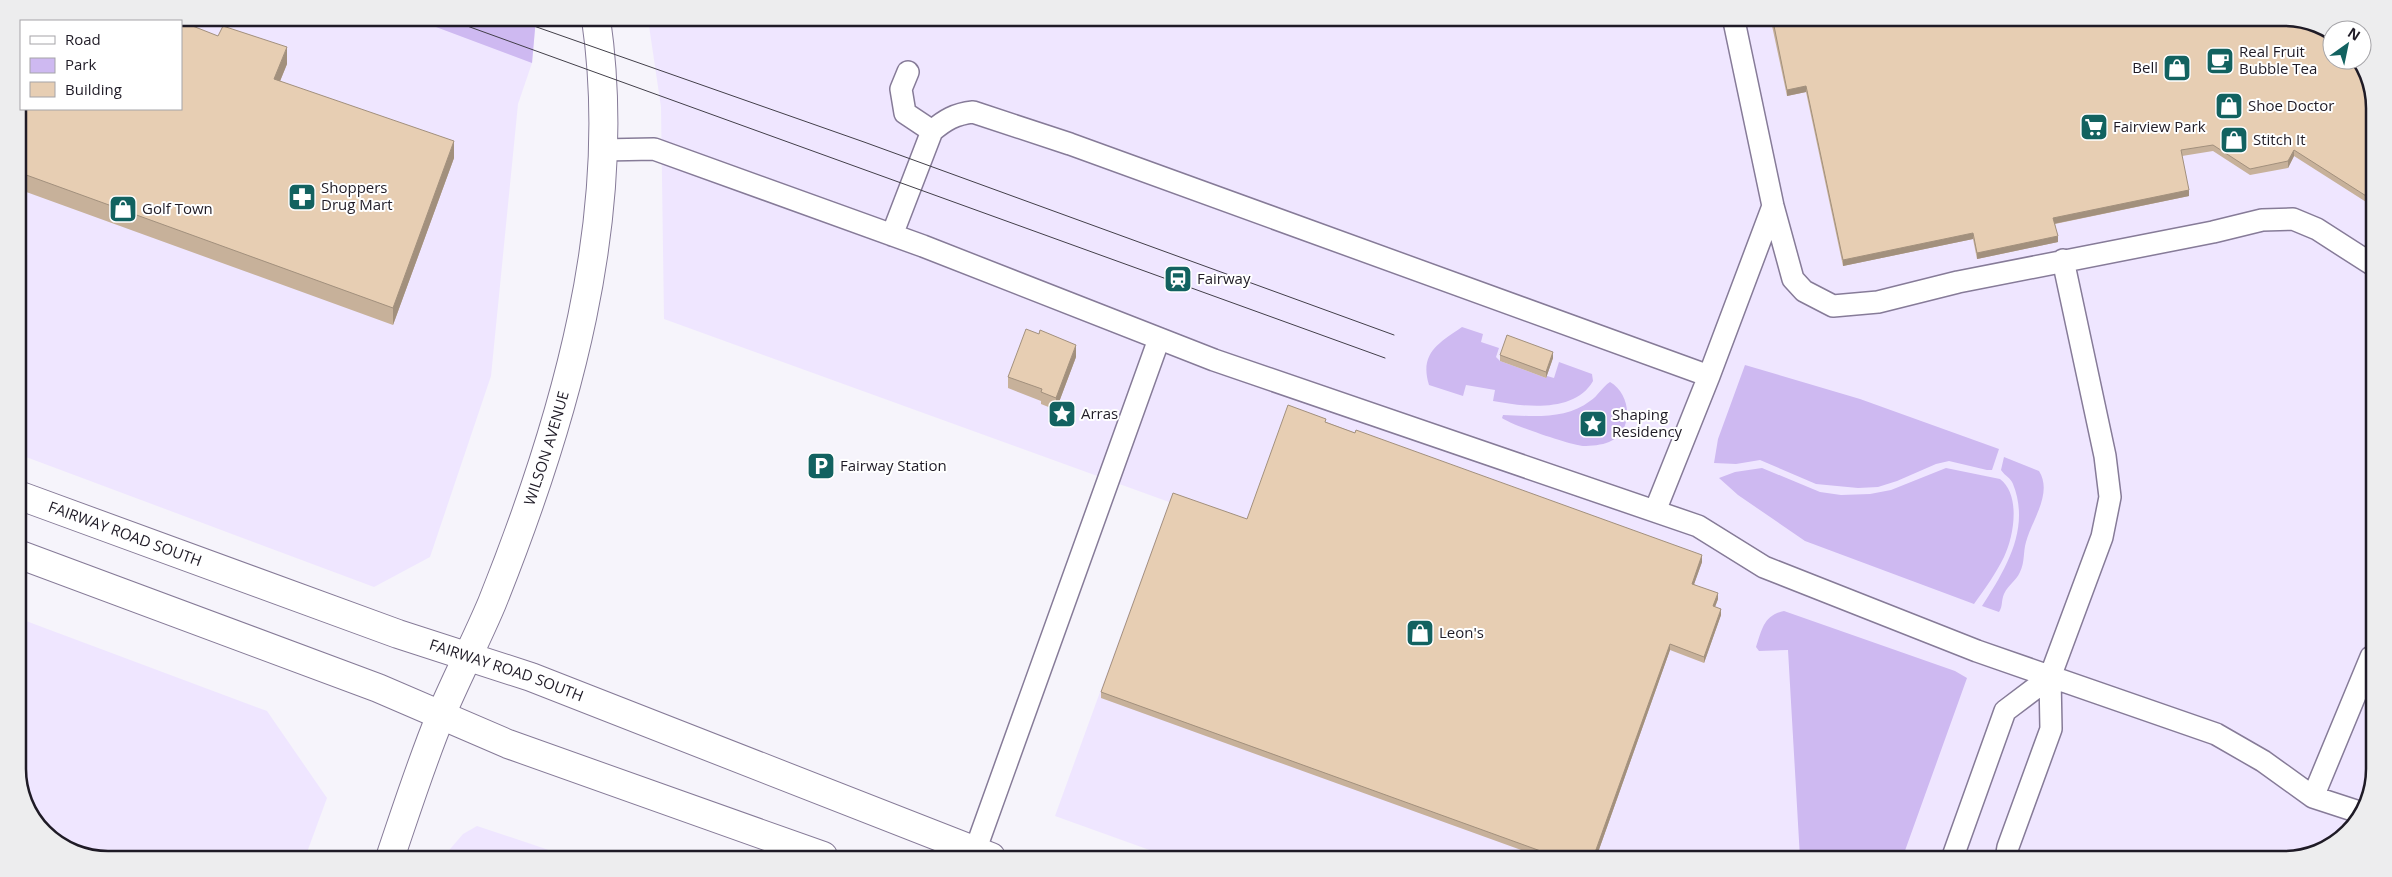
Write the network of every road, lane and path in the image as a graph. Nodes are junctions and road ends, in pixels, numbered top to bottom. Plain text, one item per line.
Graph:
1 (597, 26) edge
2 (1735, 26) edge
3 (908, 72) dead end
4 (932, 132) junction
5 (602, 150) junction
6 (1773, 206) junction
7 (892, 235) junction
8 (2063, 260) junction
9 (2366, 260) edge
10 (1159, 338) junction
11 (1709, 376) junction
12 (26, 498) edge
13 (1655, 511) junction
14 (26, 557) edge
15 (467, 657) junction
16 (2366, 666) edge
17 (2050, 677) junction
18 (441, 716) junction
19 (2313, 797) junction
20 (2355, 811) edge
21 (392, 851) edge
22 (809, 851) edge
23 (975, 851) edge
24 (984, 851) edge
25 (1955, 851) edge
26 (2007, 851) edge

1 - 5 main road, WILSON AVENUE
2 - 6 lane
3 - 4 lane
4 - 7 lane
4 - 11 lane
5 - 7 lane
5 - 15 main road, WILSON AVENUE
6 - 8 lane
6 - 11 lane
7 - 10 lane
8 - 9 lane
8 - 17 lane
10 - 13 lane
10 - 24 lane
11 - 13 lane
12 - 15 main road, FAIRWAY ROAD SOUTH
13 - 17 lane
14 - 18 main road
15 - 18 main road, WILSON AVENUE
15 - 23 main road, FAIRWAY ROAD SOUTH
16 - 19 lane
17 - 19 lane
17 - 25 lane
17 - 26 lane
18 - 21 main road, WILSON AVENUE
18 - 22 main road
19 - 20 lane

